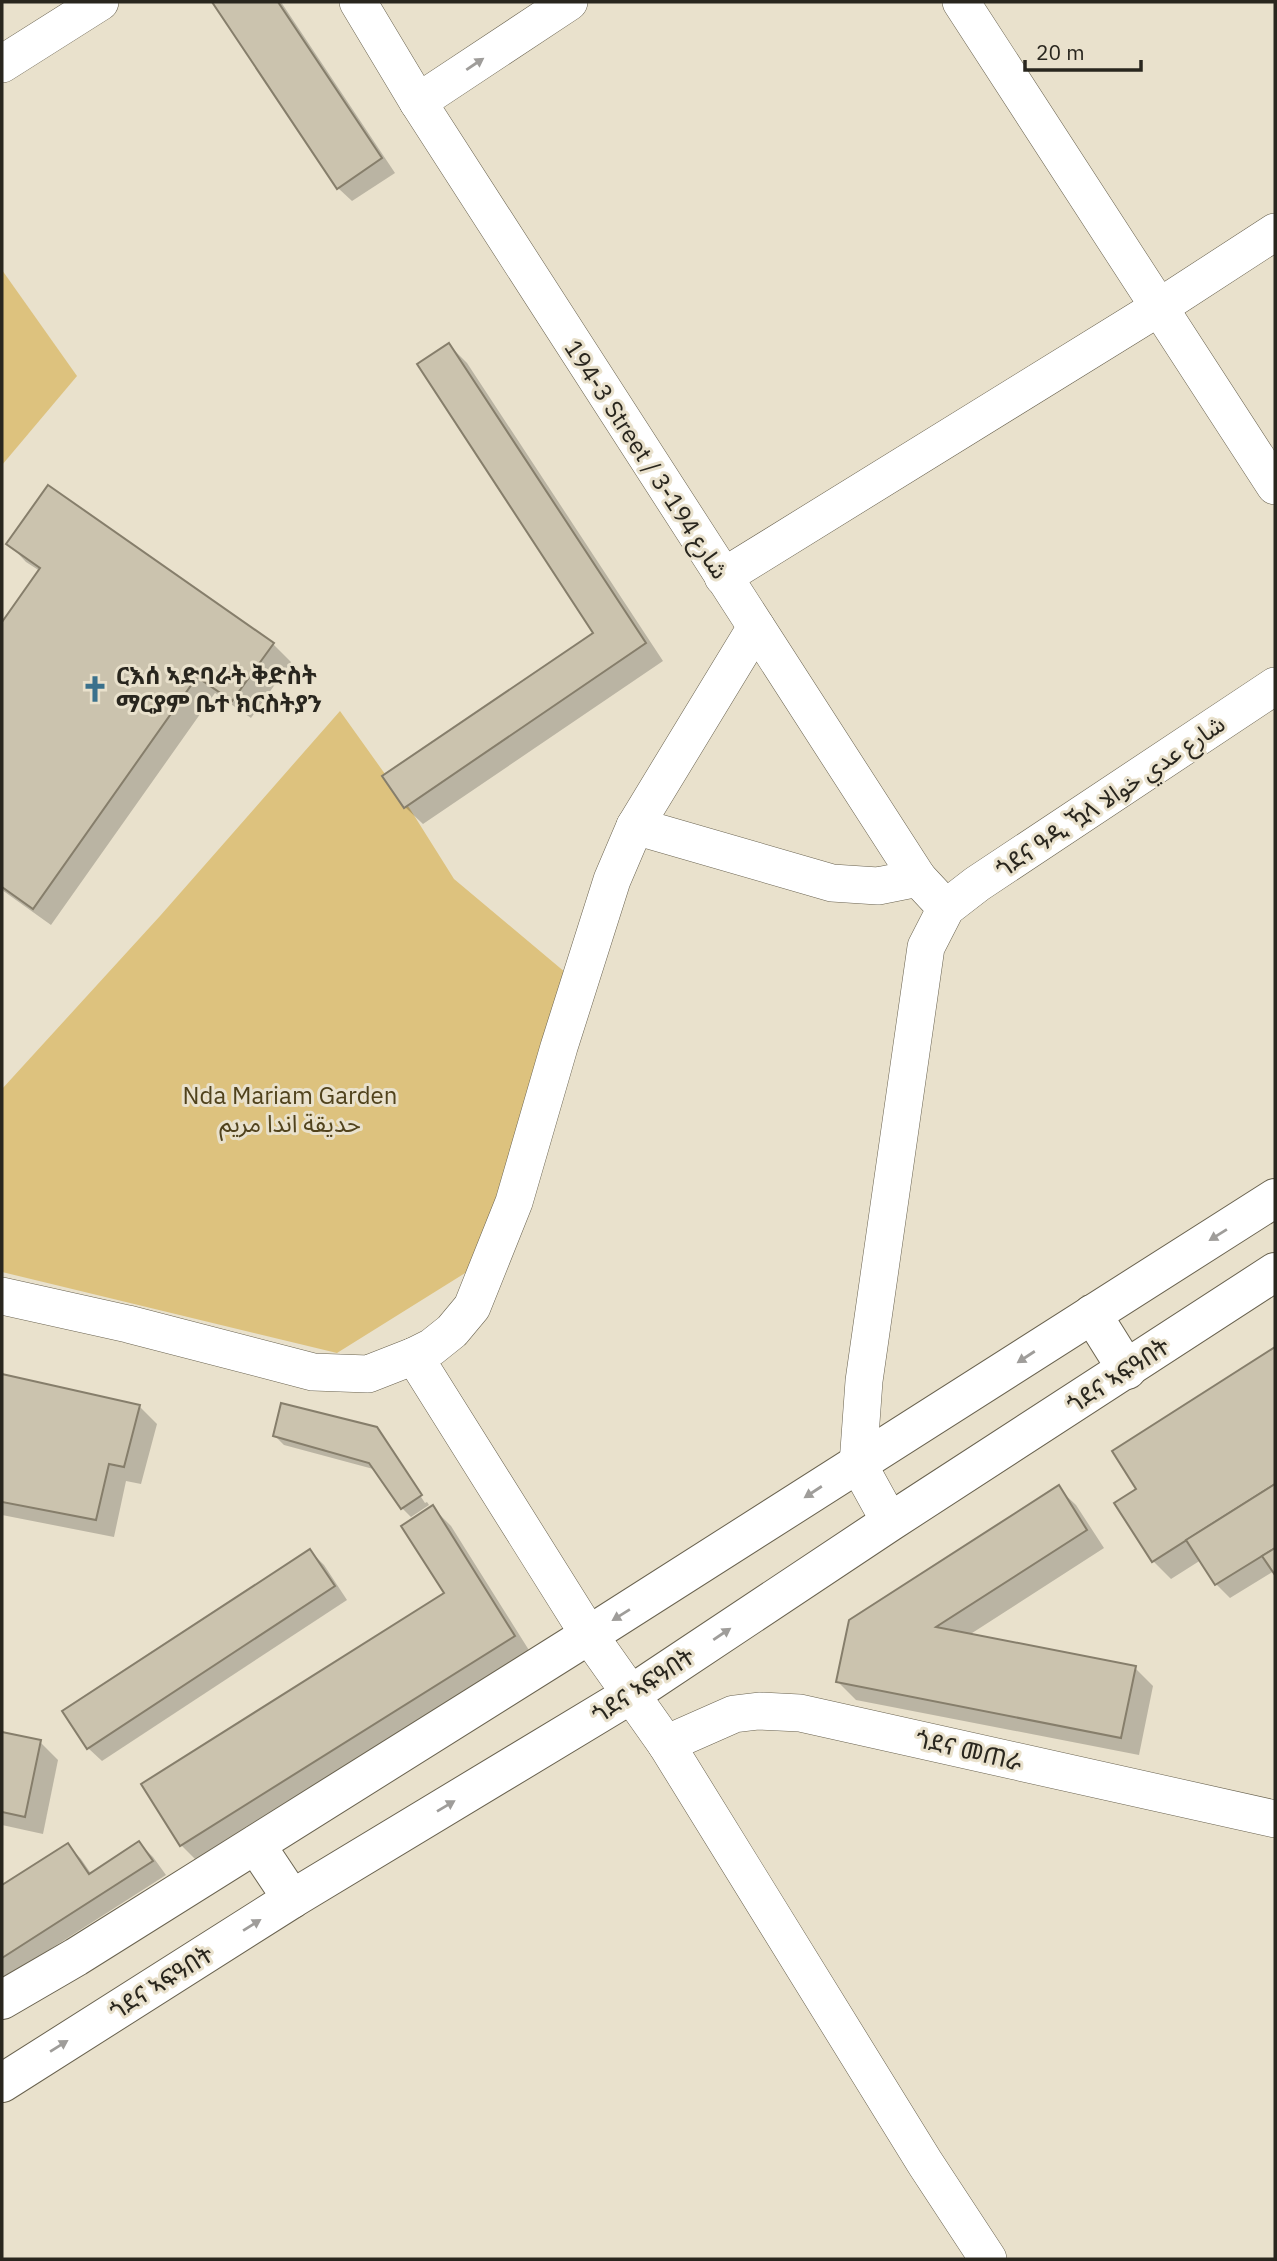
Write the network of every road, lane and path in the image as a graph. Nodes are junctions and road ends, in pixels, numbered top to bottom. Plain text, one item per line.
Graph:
1 (100, 2) edge
2 (358, 2) edge
3 (569, 2) edge
4 (961, 2) edge
5 (2, 64) edge
6 (418, 102) junction
7 (1275, 232) edge
8 (1158, 307) junction
9 (1275, 486) edge
10 (723, 577) junction
11 (757, 627) junction
12 (1275, 686) edge
13 (635, 826) junction
14 (918, 878) junction
15 (946, 908) junction
16 (1275, 1198) edge
17 (1275, 1272) edge
18 (2, 1296) edge
19 (1092, 1314) junction
20 (414, 1356) junction
21 (1127, 1370) junction
22 (858, 1464) junction
23 (890, 1522) junction
24 (589, 1635) junction
25 (630, 1695) junction
26 (666, 1744) junction
27 (1275, 1819) edge
28 (256, 1845) junction
29 (292, 1899) junction
30 (2, 2000) edge
31 (2, 2083) edge
32 (988, 2259) edge

1 - 5 street
2 - 6 street, 194-3 Street / شارع 194-3
6 -> 3 street
4 - 8 street
6 - 10 street, 194-3 Street / شارع 194-3
7 - 8 street
8 - 9 street
8 - 10 street
10 - 11 street, 194-3 Street / شارع 194-3
11 - 13 street
11 - 14 street, 194-3 Street / شارع 194-3
12 - 15 street, ጎደና ዓዲ ዃላ شارع عدي خوالا
13 - 14 street
13 - 20 street
14 - 15 street, 194-3 Street / شارع 194-3
15 - 22 street
16 -> 19 highway
17 - 21 highway, ጎደና ኣፍዓበት
18 - 20 street
19 - 21 highway
19 -> 22 highway
20 - 24 street
21 - 23 highway, ጎደና ኣፍዓበት
22 - 23 street
22 -> 24 highway
25 -> 23 highway, ጎደና ኣፍዓበት
24 - 25 street
24 - 28 highway
25 - 26 street
29 -> 25 highway, ጎደና ኣፍዓበት
26 - 27 street, ጎደና መጠራ
26 - 32 street
28 - 29 highway
28 - 30 highway
31 -> 29 highway, ጎደና ኣፍዓበት

